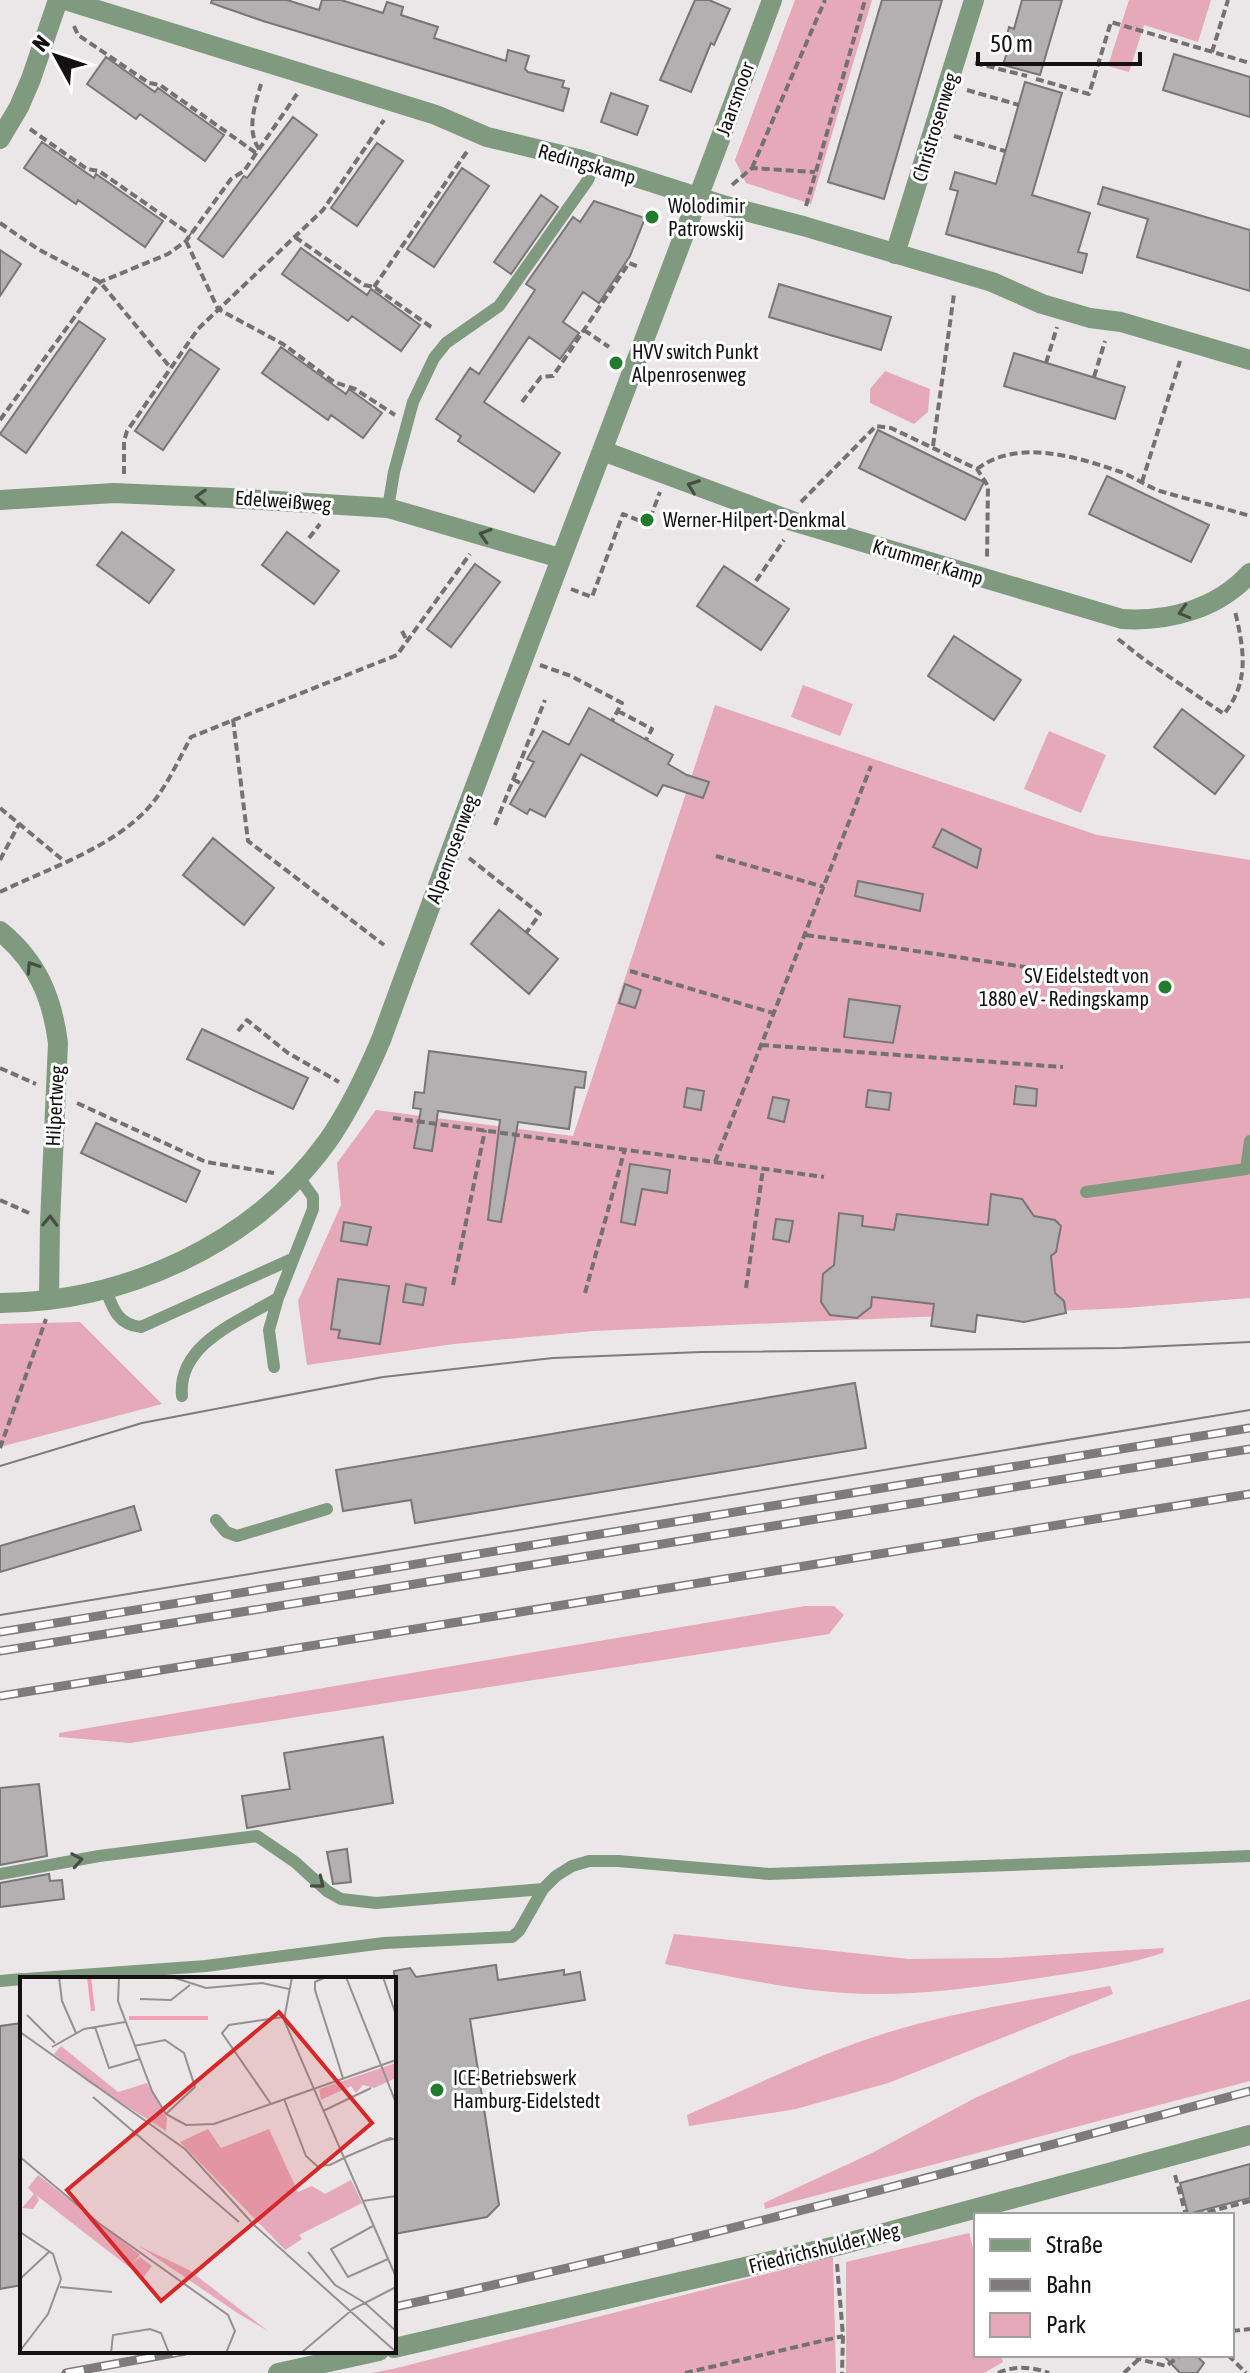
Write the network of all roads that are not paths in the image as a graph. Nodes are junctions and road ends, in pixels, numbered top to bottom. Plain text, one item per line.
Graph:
1 (58, 0) edge
2 (65, 0) edge
3 (772, 0) edge
4 (974, 0) edge
5 (0, 139) edge
6 (594, 164) junction
7 (699, 197) junction
8 (895, 254) junction
9 (1250, 360) edge
10 (603, 451) junction
11 (0, 500) edge
12 (388, 508) junction
13 (560, 558) junction
14 (1250, 573) edge
15 (0, 931) edge
16 (1250, 1141) edge
17 (289, 1175) junction
18 (1086, 1192) dead end
19 (292, 1259) junction
20 (106, 1290) junction
21 (278, 1298) junction
22 (0, 1303) edge
23 (48, 1308) junction
24 (274, 1367) dead end
25 (182, 1396) dead end
26 (327, 1509) dead end
27 (216, 1520) dead end
28 (1250, 1856) edge
29 (0, 1874) edge
30 (543, 1889) junction
31 (52, 1977) edge
32 (20, 1979) edge
33 (0, 1981) edge
34 (1250, 2135) edge
35 (396, 2348) edge
36 (370, 2353) edge
37 (278, 2373) edge

1 - 5 street
2 - 6 street, Redingskamp
3 - 7 street, Jaarsmoor
4 - 8 street, Christrosenweg
6 - 7 street, Redingskamp
6 - 12 lane
7 - 8 street, Redingskamp
7 - 10 street, Alpenrosenweg
8 - 9 street, Redingskamp
10 - 13 street, Alpenrosenweg
14 -> 10 street, Krummer Kamp
12 -> 11 street, Edelweißweg
13 -> 12 street, Edelweißweg
13 - 17 street, Alpenrosenweg
23 -> 15 street, Hilpertweg
16 - 18 lane
17 - 19 lane
17 - 20 street, Alpenrosenweg
19 - 20 lane
19 - 21 lane
20 - 23 street, Alpenrosenweg
21 - 24 lane
21 - 25 lane
22 - 23 street, Alpenrosenweg
26 - 27 lane
28 - 30 lane
29 -> 30 lane
30 - 31 lane
32 - 33 lane
34 - 35 street, Friedrichshulder Weg
36 - 37 street

